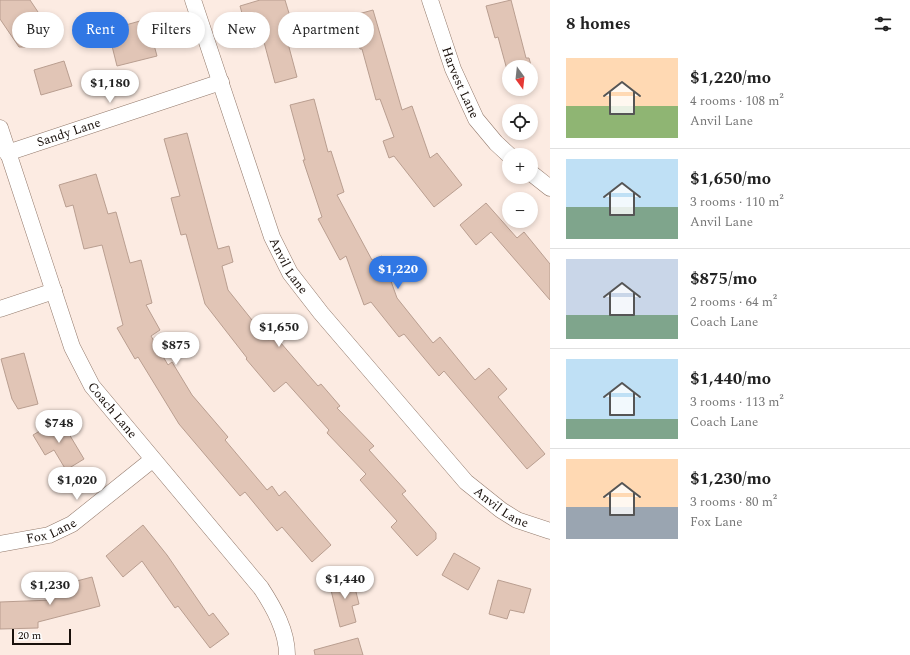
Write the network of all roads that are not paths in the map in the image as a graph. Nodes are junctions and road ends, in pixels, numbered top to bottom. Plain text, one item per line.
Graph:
1 (193, 0) edge
2 (430, 0) edge
3 (221, 82) junction
4 (0, 128) edge
5 (502, 149) edge
6 (7, 153) junction
7 (538, 179) edge
8 (550, 188) edge
9 (54, 290) junction
10 (0, 308) edge
11 (152, 460) junction
12 (550, 531) edge
13 (0, 544) edge
14 (287, 655) edge

1 - 3 street, Anvil Lane
2 - 5 street, Harvest Lane
3 - 6 street, Sandy Lane
3 - 12 street, Anvil Lane
4 - 6 street, Coach Lane
6 - 9 street, Coach Lane
7 - 8 street
9 - 10 street
9 - 11 street, Coach Lane
11 - 13 street, Fox Lane
11 - 14 street, Coach Lane

